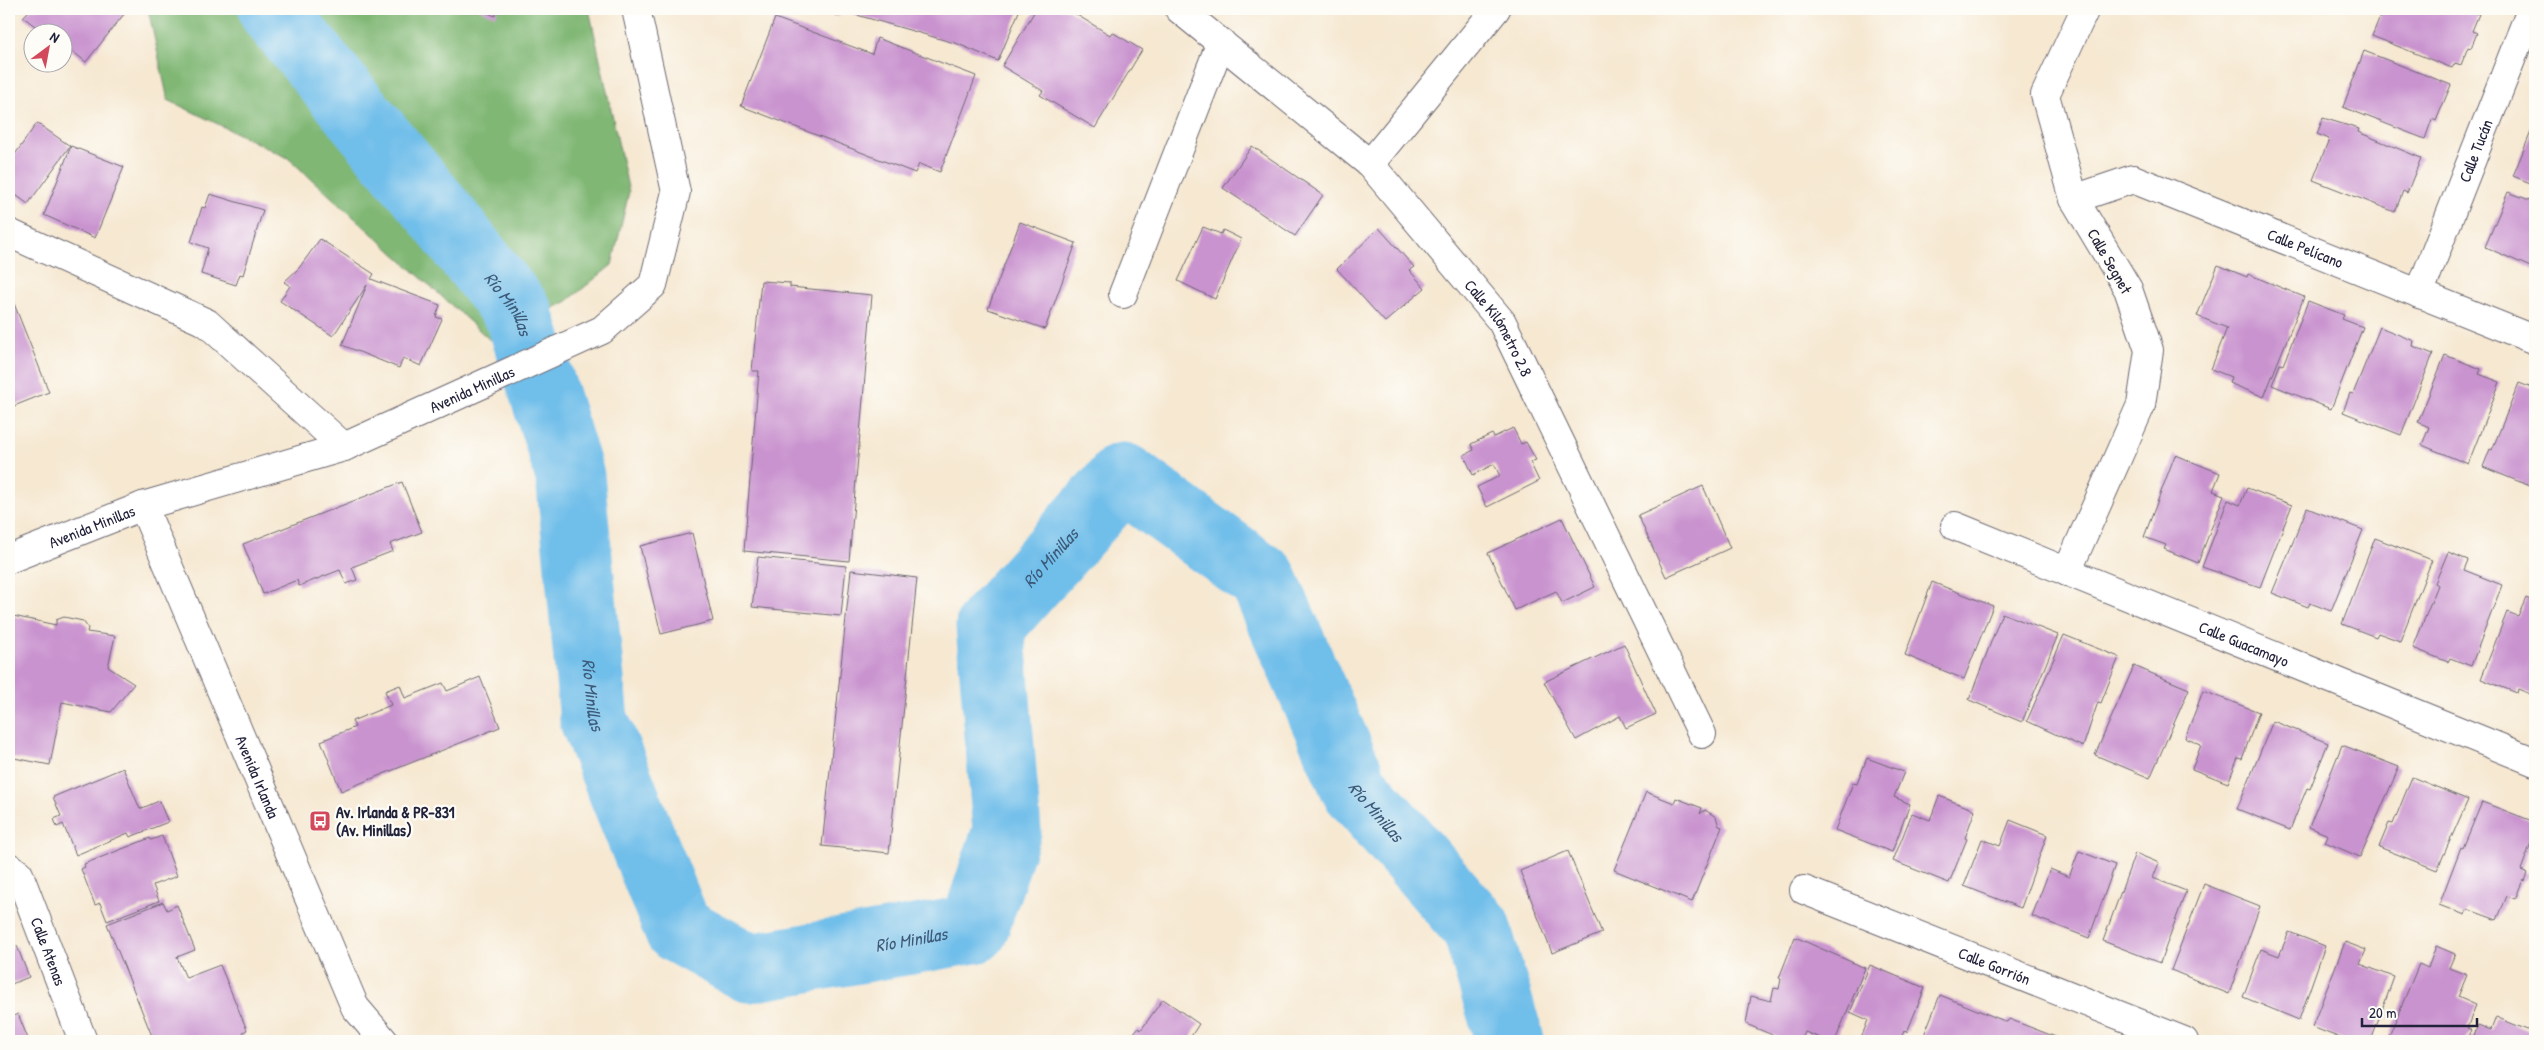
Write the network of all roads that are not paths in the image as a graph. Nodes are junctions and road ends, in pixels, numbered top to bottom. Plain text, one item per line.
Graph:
1 (636, 9) edge
2 (1179, 9) edge
3 (1496, 9) edge
4 (2085, 9) edge
5 (2532, 9) edge
6 (1221, 42) junction
7 (1370, 164) junction
8 (2074, 199) junction
9 (9, 233) edge
10 (1123, 294) dead end
11 (2419, 294) junction
12 (2535, 340) edge
13 (344, 447) junction
14 (143, 506) junction
15 (1954, 526) dead end
16 (9, 559) edge
17 (2067, 572) junction
18 (1702, 734) dead end
19 (2535, 762) edge
20 (9, 867) edge
21 (1804, 890) dead end
22 (83, 1041) edge
23 (384, 1041) edge
24 (2184, 1041) edge

1 - 13 street, Avenida Minillas
2 - 6 street, Calle Kilómetro 2.8
3 - 7 street
4 - 8 street, Calle Segnet
5 - 11 street, Calle Tucán
6 - 7 street, Calle Kilómetro 2.8
6 - 10 street
7 - 18 street, Calle Kilómetro 2.8
8 - 11 street, Calle Pelícano
8 - 17 street, Calle Segnet
9 - 13 street
11 - 12 street, Calle Pelícano
13 - 14 street, Avenida Minillas
14 - 16 street, Avenida Minillas
14 - 23 street, Avenida Irlanda
15 - 17 street, Calle Guacamayo
17 - 19 street, Calle Guacamayo
20 - 22 street, Calle Atenas
21 - 24 street, Calle Gorrión

